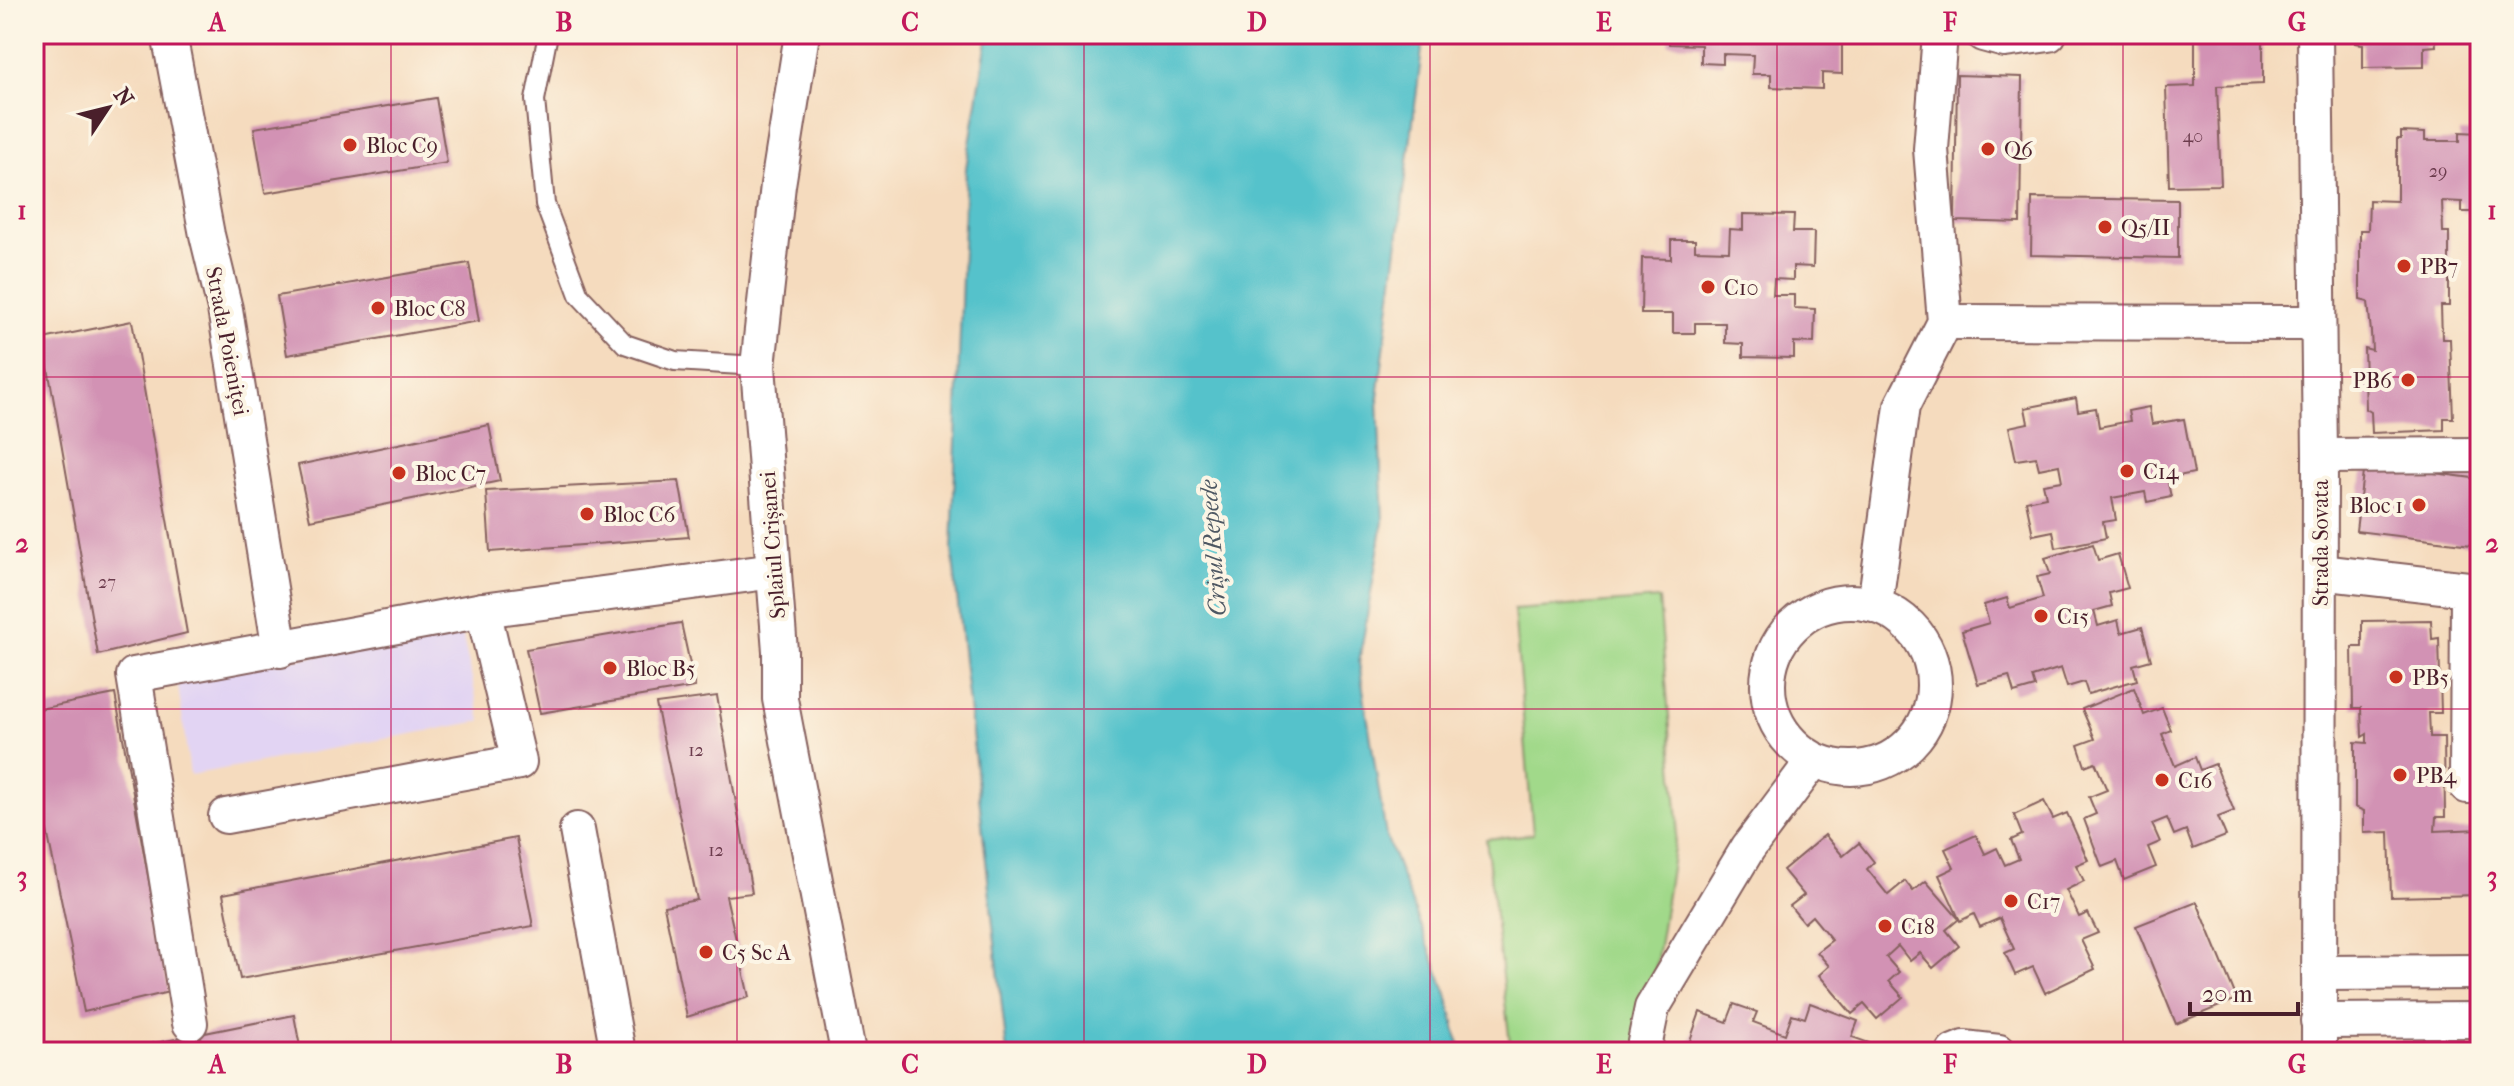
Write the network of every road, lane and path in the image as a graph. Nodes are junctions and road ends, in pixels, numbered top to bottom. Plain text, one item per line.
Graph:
1 (169, 34) edge
2 (548, 34) edge
3 (802, 34) edge
4 (1940, 34) edge
5 (1983, 34) edge
6 (2049, 34) edge
7 (2315, 34) edge
8 (1945, 322) junction
9 (2318, 323) junction
10 (758, 366) junction
11 (2480, 455) edge
12 (2320, 456) junction
13 (774, 571) junction
14 (2320, 572) junction
15 (1875, 604) junction
16 (483, 610) junction
17 (280, 650) junction
18 (1813, 761) junction
19 (2473, 786) edge
20 (226, 816) dead end
21 (577, 830) dead end
22 (2480, 972) edge
23 (2319, 973) junction
24 (2480, 1020) edge
25 (190, 1023) dead end
26 (2319, 1037) edge
27 (618, 1052) edge
28 (848, 1052) edge
29 (1643, 1052) edge
30 (1954, 1052) edge
31 (1999, 1052) edge

1 - 17 street, Strada Poieniței
2 - 10 lane
3 - 10 street, Splaiul Crișanei
4 - 8 street
5 - 6 street
7 - 9 street, Strada Sovata
8 - 9 street
8 - 15 street
9 - 12 street, Strada Sovata
10 - 13 street, Splaiul Crișanei
11 - 12 street
12 - 14 street, Strada Sovata
13 - 16 street
13 - 28 street, Splaiul Crișanei
14 - 19 street
14 - 23 street, Strada Sovata
15 - 18 street
15 - 18 street
16 - 17 street
16 - 20 street
17 - 25 street
18 - 29 street
21 - 27 street
22 - 23 street
23 - 26 street, Strada Sovata
24 - 26 street
30 - 31 street

